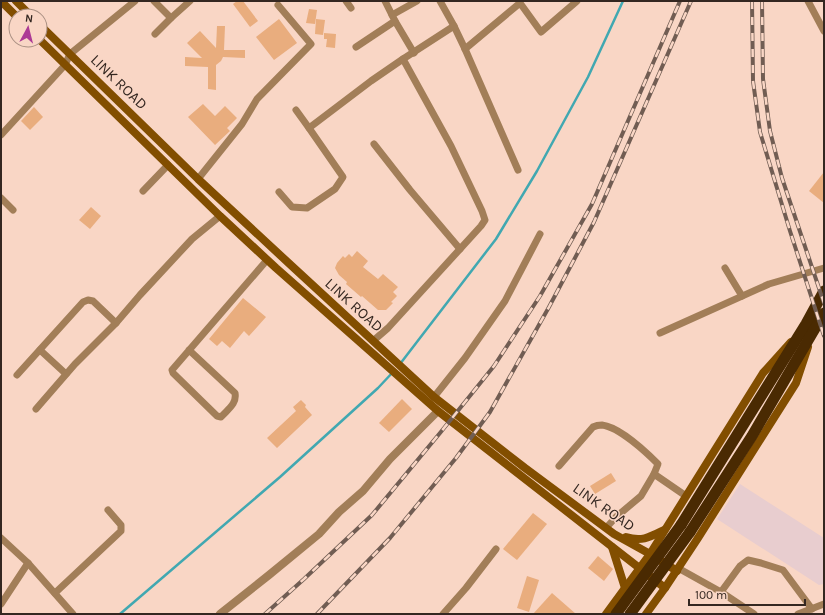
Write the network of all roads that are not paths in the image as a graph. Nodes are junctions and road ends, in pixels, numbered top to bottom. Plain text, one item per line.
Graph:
1 (135, 1) edge
2 (154, 1) edge
3 (190, 1) edge
4 (346, 1) edge
5 (385, 1) edge
6 (417, 1) edge
7 (440, 1) edge
8 (577, 1) edge
9 (808, 1) edge
10 (520, 2) edge
11 (408, 4) edge
12 (278, 5) dead end
13 (351, 8) dead end
14 (171, 18) junction
15 (393, 18) junction
16 (454, 26) junction
17 (824, 31) edge
18 (48, 33) edge
19 (155, 34) dead end
20 (356, 47) dead end
21 (48, 48) edge
22 (465, 49) junction
23 (414, 53) junction
24 (70, 54) junction
25 (403, 59) junction
26 (65, 65) junction
27 (296, 110) dead end
28 (309, 128) junction
29 (1, 135) edge
30 (374, 144) dead end
31 (168, 165) junction
32 (518, 170) dead end
33 (198, 179) junction
34 (143, 191) dead end
35 (279, 192) dead end
36 (1, 198) edge
37 (13, 210) dead end
38 (220, 216) junction
39 (540, 234) dead end
40 (460, 249) junction
41 (268, 260) junction
42 (725, 268) dead end
43 (824, 268) edge
44 (824, 291) edge
45 (742, 296) junction
46 (824, 313) edge
47 (116, 323) junction
48 (809, 329) junction
49 (660, 333) dead end
50 (373, 341) junction
51 (40, 350) junction
52 (189, 350) junction
53 (66, 374) junction
54 (17, 375) dead end
55 (434, 397) junction
56 (36, 409) dead end
57 (438, 411) junction
58 (559, 466) dead end
59 (654, 474) junction
60 (686, 496) junction
61 (108, 510) dead end
62 (606, 528) junction
63 (685, 529) junction
64 (664, 530) junction
65 (614, 534) junction
66 (1, 538) edge
67 (612, 547) junction
68 (496, 549) dead end
69 (650, 554) junction
70 (28, 563) junction
71 (639, 568) junction
72 (677, 570) junction
73 (625, 588) junction
74 (665, 588) junction
75 (721, 592) junction
76 (55, 593) junction
77 (1, 604) edge
78 (824, 607) edge
79 (812, 609) junction
80 (446, 613) edge
81 (73, 614) edge
82 (220, 614) edge
83 (606, 614) edge
84 (616, 614) edge
85 (630, 614) edge
86 (646, 614) edge
87 (754, 614) edge
88 (798, 614) edge

1 - 24 street
2 - 14 street
3 - 14 street
4 - 13 street
5 - 15 street
6 - 11 street
7 - 16 street
8 - 10 street
9 - 17 street
10 - 22 street
11 - 15 street
12 - 33 street
14 - 19 street
15 - 20 street
15 - 23 street
16 - 22 street
16 - 23 street
18 - 24 main road, LINK ROAD
21 - 26 main road, LINK ROAD
22 - 32 street
23 - 25 street
24 - 26 street
24 - 33 main road, LINK ROAD
25 - 28 street
25 - 40 street
26 - 29 street
26 - 31 main road, LINK ROAD
27 - 28 street
28 - 35 street
30 - 40 street
31 - 34 street
31 - 38 main road, LINK ROAD
33 - 50 main road, LINK ROAD
36 - 37 street
38 - 41 main road, LINK ROAD
38 - 47 street
39 - 55 street
40 - 50 street
41 - 52 street
41 - 57 main road, LINK ROAD
42 - 45 street
43 - 45 street
44 - 48 highway
45 - 49 street
46 - 48 highway
47 - 51 street
47 - 53 street
48 - 60 main road
48 - 63 highway
48 - 72 main road
50 - 55 main road, LINK ROAD
51 - 53 street
51 - 54 street
52 - 52 street
53 - 56 street
55 - 62 main road, LINK ROAD
57 - 67 main road, LINK ROAD
57 - 82 street
58 - 59 street
59 - 60 street
59 - 62 street
60 - 64 main road
61 - 76 street
62 - 65 main road, LINK ROAD
63 - 84 highway, bridge
63 - 85 highway, bridge
64 - 65 main road
64 - 69 main road
65 - 69 main road, LINK ROAD
66 - 70 street
67 - 71 main road, LINK ROAD
67 - 73 main road
68 - 80 street
69 - 71 main road
69 - 72 main road, LINK ROAD
70 - 76 street
70 - 77 street
71 - 73 main road
71 - 74 main road, LINK ROAD
72 - 74 main road
72 - 75 street
73 - 83 main road
74 - 86 main road
75 - 79 street
75 - 87 street
76 - 81 street
78 - 79 street
79 - 88 street

